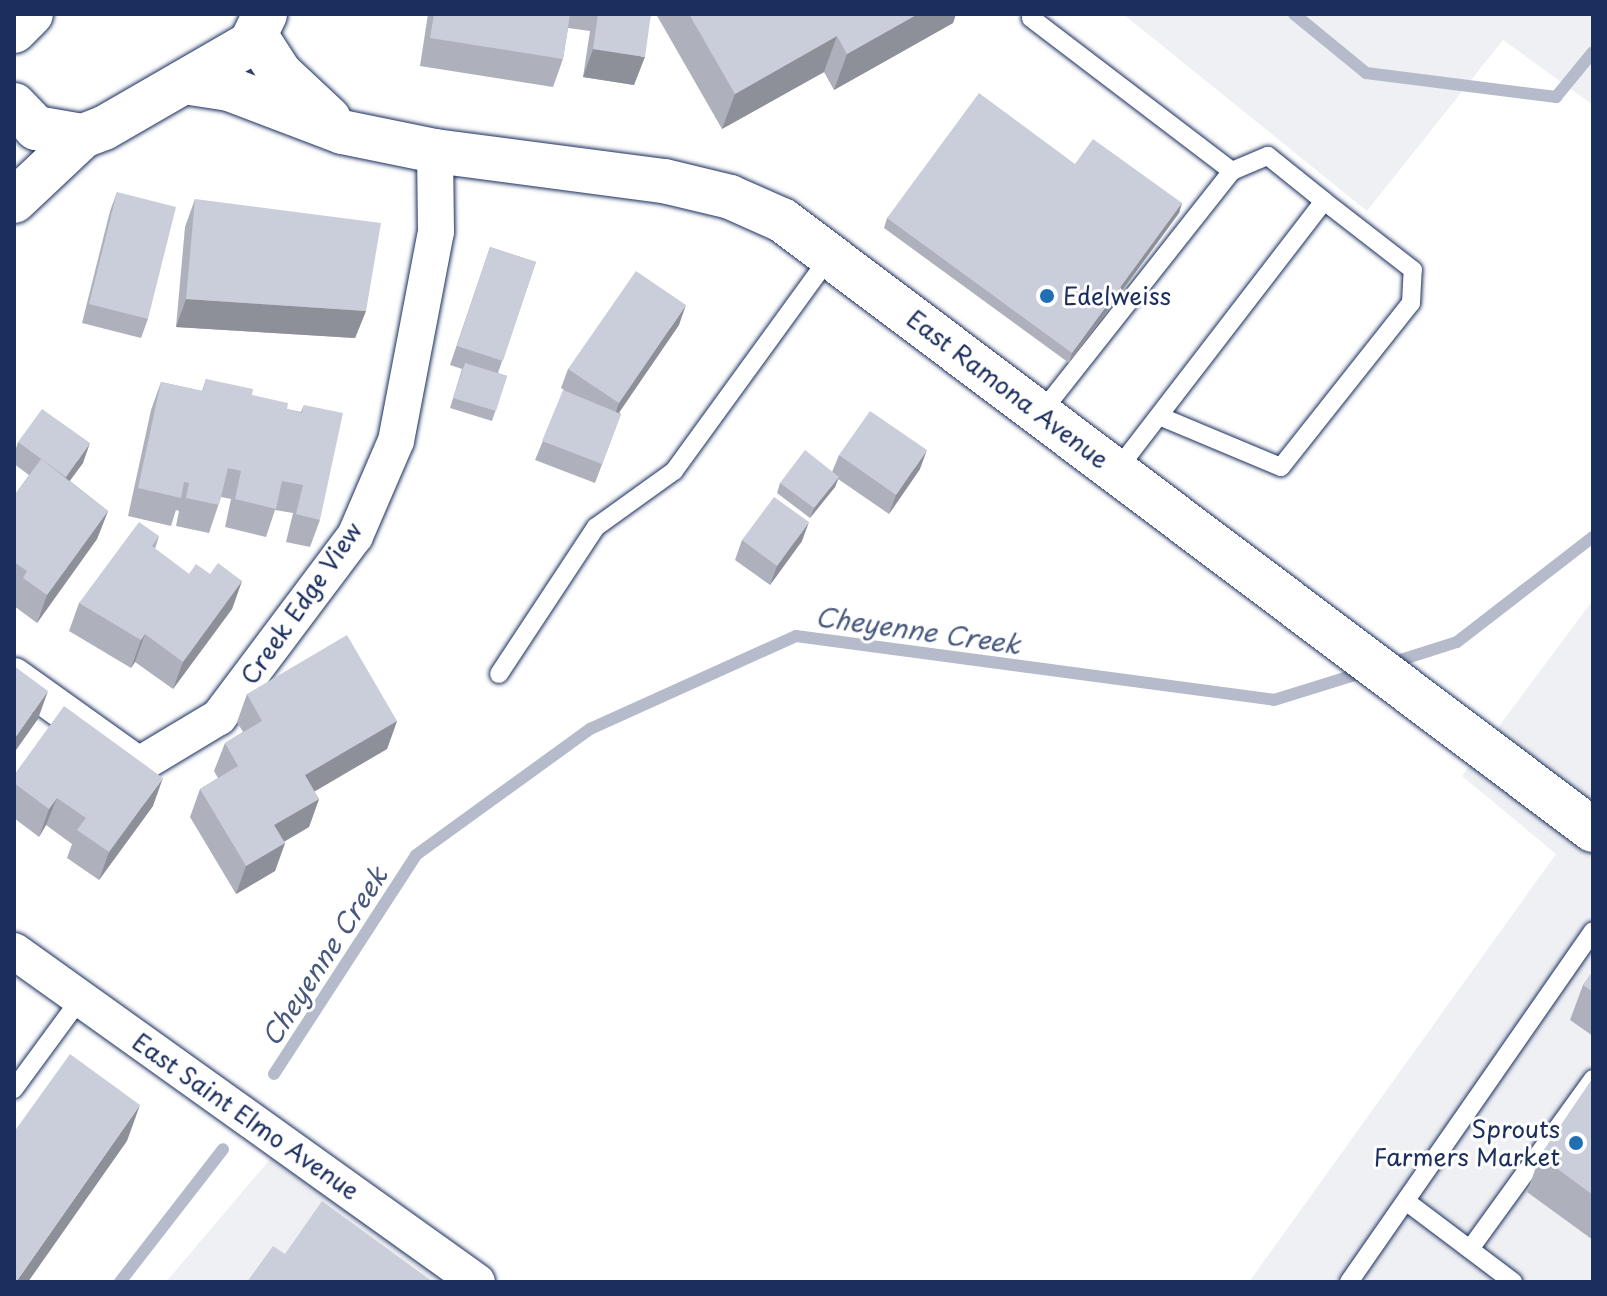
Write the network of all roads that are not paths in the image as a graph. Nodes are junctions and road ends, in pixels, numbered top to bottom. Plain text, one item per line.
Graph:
1 (31, 14) edge
2 (1031, 18) dead end
3 (268, 23) edge
4 (14, 31) edge
5 (184, 82) junction
6 (14, 106) edge
7 (342, 132) junction
8 (83, 136) junction
9 (435, 151) junction
10 (1232, 171) junction
11 (14, 201) edge
12 (1324, 201) junction
13 (830, 256) junction
14 (1040, 414) junction
15 (1159, 416) junction
16 (1116, 471) junction
17 (499, 674) dead end
18 (14, 676) edge
19 (1593, 830) edge
20 (1593, 931) edge
21 (14, 951) edge
22 (80, 999) junction
23 (1593, 1079) edge
24 (14, 1089) edge
25 (1407, 1202) junction
26 (1470, 1249) junction
27 (477, 1282) edge
28 (1349, 1282) edge
29 (1513, 1282) edge

1 - 4 main road
2 - 10 lane
3 - 5 main road
3 - 7 main road
5 - 7 main road, East Ramona Avenue
5 - 8 main road
6 - 8 main road
7 - 9 main road, East Ramona Avenue
8 - 11 main road
9 - 13 main road, East Ramona Avenue
9 - 18 street, Creek Edge View
10 - 12 lane
10 - 14 lane
12 - 15 lane
12 - 15 lane
13 - 14 main road, East Ramona Avenue
13 - 17 lane
14 - 16 main road, East Ramona Avenue
15 - 16 lane
16 - 19 main road, East Ramona Avenue
20 - 25 lane
21 - 22 street, East Saint Elmo Avenue
22 - 24 lane
22 - 27 street, East Saint Elmo Avenue
23 - 26 lane
25 - 26 lane
25 - 28 lane
26 - 29 lane

